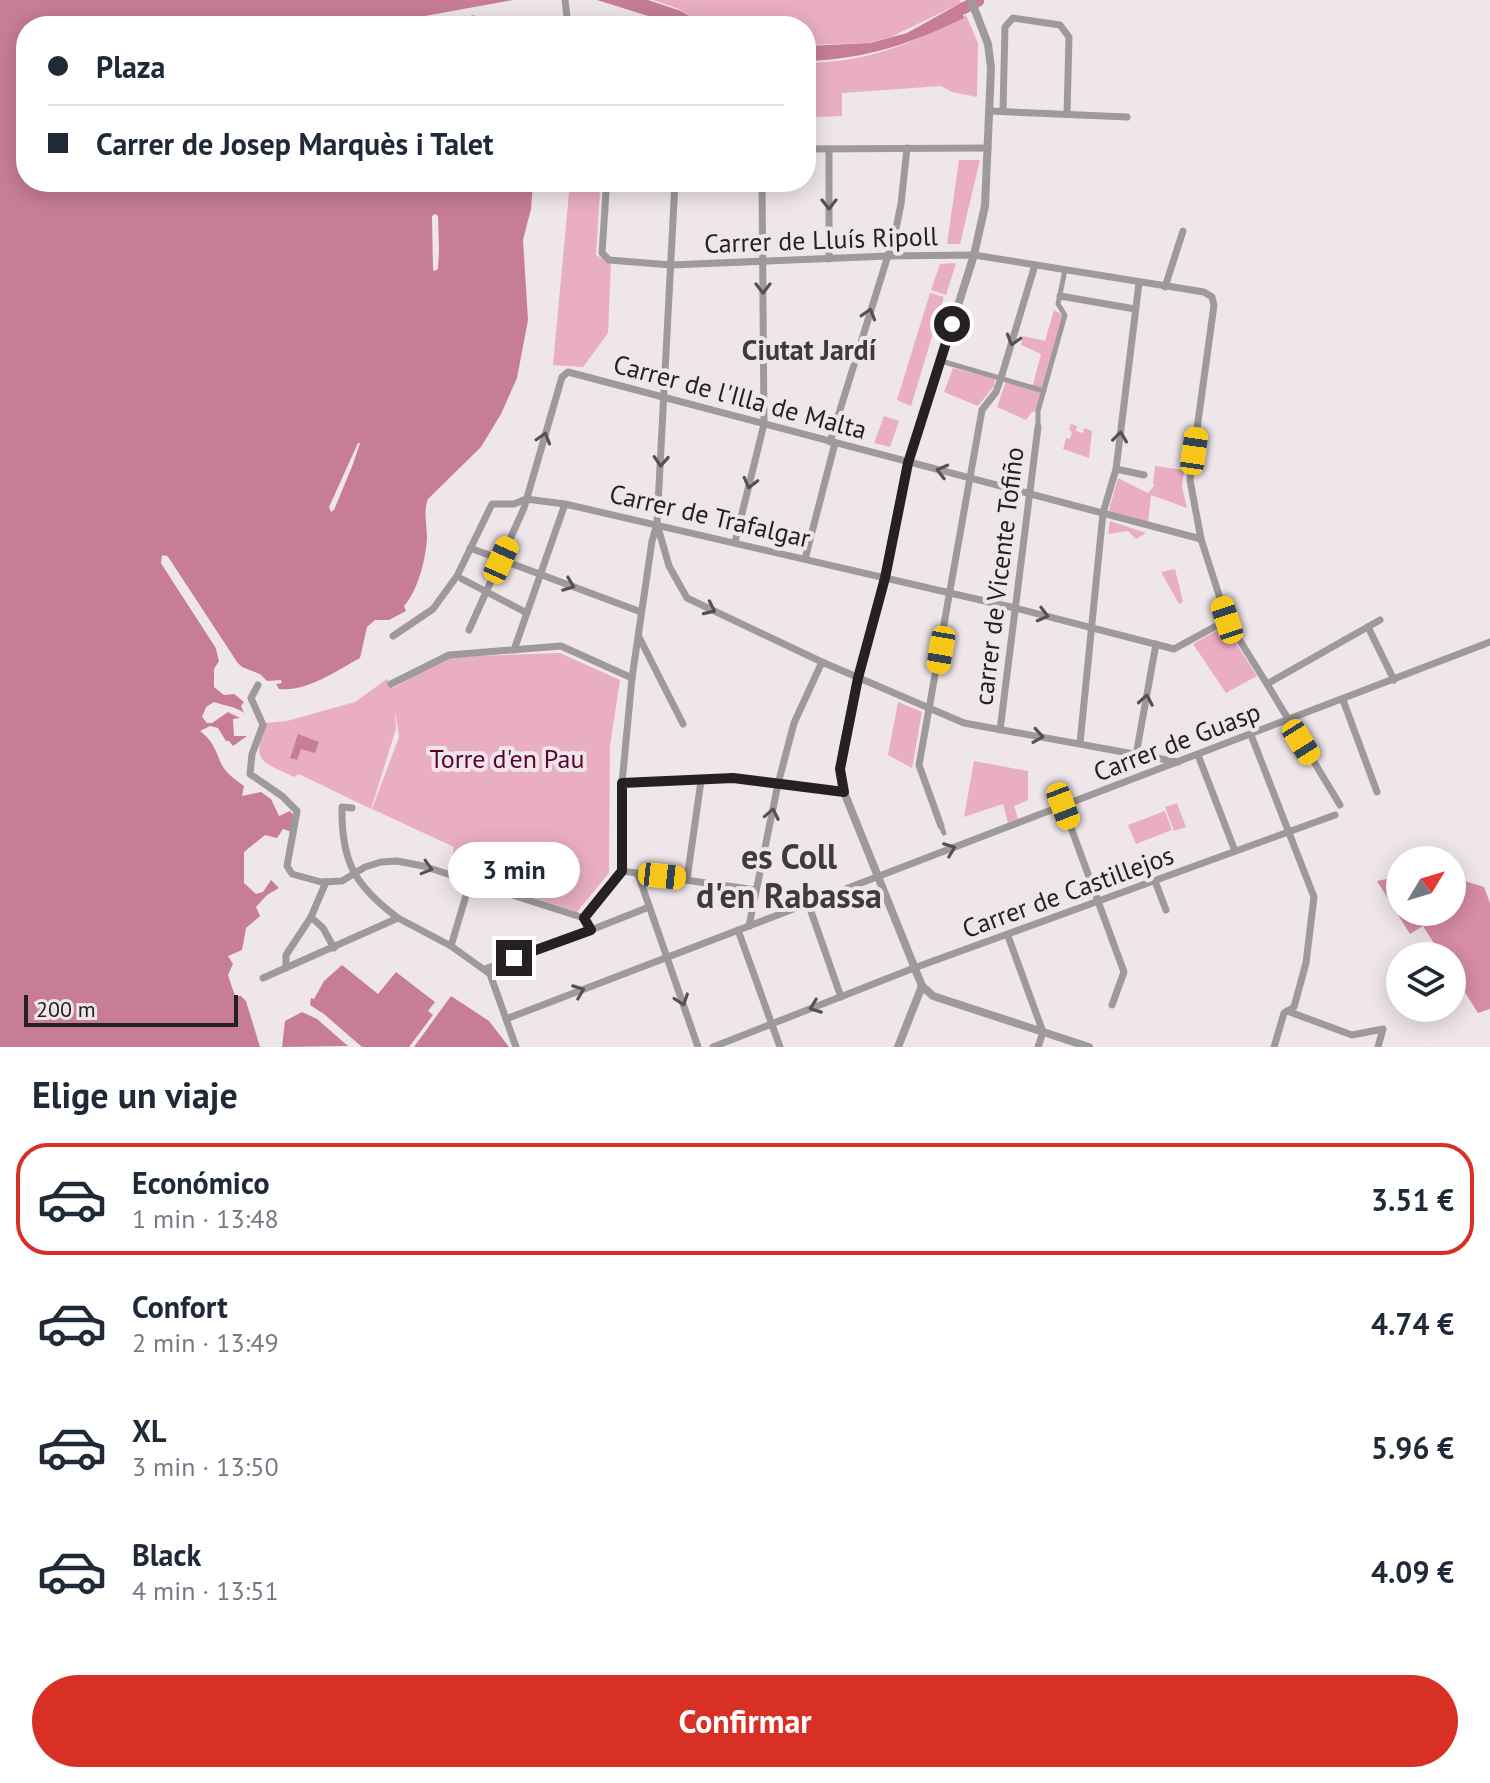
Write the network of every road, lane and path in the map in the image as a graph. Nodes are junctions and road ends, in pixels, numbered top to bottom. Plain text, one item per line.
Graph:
1 (971, 0) edge
2 (989, 111) junction
3 (1003, 111) junction
4 (1067, 114) junction
5 (1127, 117) dead end
6 (907, 148) junction
7 (988, 148) junction
8 (816, 149) edge
9 (829, 149) junction
10 (606, 192) edge
11 (675, 192) edge
12 (762, 192) edge
13 (1183, 231) dead end
14 (974, 255) junction
15 (887, 256) junction
16 (829, 259) junction
17 (763, 262) junction
18 (671, 265) junction
19 (1035, 265) junction
20 (1065, 270) junction
21 (1139, 283) junction
22 (1165, 287) junction
23 (1060, 296) junction
24 (1135, 309) junction
25 (940, 361) dead end
26 (1001, 378) junction
27 (1044, 391) junction
28 (665, 398) junction
29 (764, 424) junction
30 (1038, 427) joint
31 (832, 443) junction
32 (908, 463) junction
33 (1116, 469) junction
34 (1144, 475) dead end
35 (969, 478) junction
36 (1030, 494) junction
37 (526, 499) junction
38 (565, 504) junction
39 (1103, 513) junction
40 (657, 524) junction
41 (1201, 539) junction
42 (735, 542) junction
43 (470, 548) junction
44 (805, 559) junction
45 (501, 560) junction
46 (540, 574) junction
47 (459, 577) junction
48 (885, 578) junction
49 (487, 591) junction
50 (950, 593) junction
51 (1015, 608) junction
52 (641, 612) junction
53 (527, 613) junction
54 (1227, 620) junction
55 (1380, 620) dead end
56 (1368, 627) junction
57 (1091, 628) junction
58 (469, 630) dead end
59 (393, 636) dead end
60 (638, 636) junction
61 (1490, 642) edge
62 (1156, 644) junction
63 (514, 650) junction
64 (822, 662) junction
65 (632, 678) junction
66 (858, 678) junction
67 (1394, 680) junction
68 (391, 684) dead end
69 (1267, 684) junction
70 (258, 685) dead end
71 (1343, 700) junction
72 (931, 708) junction
73 (1288, 721) junction
74 (683, 724) dead end
75 (1000, 730) junction
76 (1251, 735) junction
77 (1080, 743) junction
78 (1136, 755) junction
79 (1198, 755) junction
80 (1179, 762) junction
81 (701, 781) junction
82 (622, 783) junction
83 (778, 784) junction
84 (844, 792) junction
85 (1377, 792) dead end
86 (1340, 805) dead end
87 (1063, 806) junction
88 (352, 808) dead end
89 (1335, 815) dead end
90 (943, 829) dead end
91 (1288, 832) junction
92 (1235, 851) junction
93 (622, 871) junction
94 (638, 874) junction
95 (354, 875) junction
96 (877, 876) junction
97 (687, 879) junction
98 (1155, 881) junction
99 (326, 882) junction
100 (470, 882) junction
101 (756, 890) junction
102 (1100, 902) junction
103 (808, 903) junction
104 (649, 907) junction
105 (1166, 910) dead end
106 (311, 917) junction
107 (398, 918) junction
108 (584, 918) junction
109 (749, 926) junction
110 (591, 930) junction
111 (738, 930) junction
112 (1008, 936) junction
113 (451, 946) junction
114 (334, 948) junction
115 (667, 957) junction
116 (286, 968) junction
117 (914, 968) junction
118 (485, 969) junction
119 (263, 978) dead end
120 (922, 986) junction
121 (841, 997) junction
122 (1112, 1005) dead end
123 (1287, 1011) junction
124 (506, 1019) junction
125 (771, 1024) junction
126 (1043, 1032) junction
127 (516, 1047) edge
128 (698, 1047) edge
129 (713, 1047) edge
130 (780, 1047) edge
131 (898, 1047) edge
132 (1038, 1047) edge
133 (1089, 1047) edge
134 (1274, 1047) edge
135 (1378, 1047) edge

1 - 2 street
2 - 3 street
2 - 7 street
3 - 4 street
3 - 4 street
4 - 5 street
6 - 7 street
6 - 9 street
6 - 15 street
7 - 14 street
8 - 9 street
9 -> 16 street
10 - 18 street, Carrer de Lluís Ripoll
11 - 18 street
12 - 17 street
13 - 22 street
14 - 15 street, Carrer de Lluís Ripoll
14 - 19 street, Carrer de Lluís Ripoll
14 - 32 street
15 - 16 street, Carrer de Lluís Ripoll
31 -> 15 street
16 - 17 street, Carrer de Lluís Ripoll
17 - 18 street, Carrer de Lluís Ripoll
17 -> 29 street
18 - 28 street
19 - 20 street, Carrer de Lluís Ripoll
19 -> 26 street
20 - 21 street, Carrer de Lluís Ripoll
20 - 23 street
21 - 22 street, Carrer de Lluís Ripoll
21 - 24 street
22 - 41 street, Carrer de Lluís Ripoll
23 - 24 street
23 - 27 street
33 -> 24 street
25 - 26 street
26 - 27 street
26 - 35 street
27 - 30 street
28 - 29 street, Carrer de l'Illa de Malta
37 -> 28 street, Carrer de l'Illa de Malta
28 -> 40 street
29 - 31 street, Carrer de l'Illa de Malta
29 -> 42 street
30 - 36 street, carrer de Vicente Tofiño
31 - 32 street, Carrer de l'Illa de Malta
31 - 44 street
35 -> 32 street, Carrer de l'Illa de Malta
32 - 48 street
33 - 34 street
33 - 39 street
35 - 36 street, Carrer de l'Illa de Malta
35 - 50 street
36 - 39 street, Carrer de l'Illa de Malta
36 - 51 street, carrer de Vicente Tofiño
37 - 38 street, Carrer de Trafalgar
37 - 43 street
37 - 45 street
38 - 40 street, Carrer de Trafalgar
38 - 46 street
39 - 41 street, Carrer de l'Illa de Malta
39 - 57 street
40 - 42 street, Carrer de Trafalgar
40 - 52 street
40 -> 64 street
41 - 54 street
42 - 44 street, Carrer de Trafalgar
43 - 45 street
43 - 47 street
44 - 48 street, Carrer de Trafalgar
45 - 46 street
45 - 49 street
46 -> 52 street
46 - 53 street
47 - 49 street
47 - 59 street
48 - 50 street, Carrer de Trafalgar
48 - 66 street
49 - 53 street
49 - 58 street
50 - 51 street, Carrer de Trafalgar
50 - 72 street
51 -> 57 street, Carrer de Trafalgar
51 - 75 street, carrer de Vicente Tofiño
52 - 60 street
53 - 63 street
54 - 62 street
54 - 69 street
55 - 56 street
56 - 67 street
56 - 69 street
57 - 62 street, Carrer de Trafalgar
57 - 77 street
60 - 65 street
60 - 74 street
61 - 67 street, Carrer de Guasp
78 -> 62 street
63 - 65 street
63 - 68 street
64 - 66 street
64 - 83 street
65 - 82 street
66 - 72 street
66 - 84 street
67 - 71 street, Carrer de Guasp
69 - 73 street
70 - 99 street
71 - 73 street, Carrer de Guasp
71 - 85 street
72 - 75 street
72 - 90 street
73 - 76 street, Carrer de Guasp
73 - 86 street
75 -> 77 street
76 - 79 street, Carrer de Guasp
76 - 91 street
77 - 78 street
78 - 80 street
79 - 80 street, Carrer de Guasp
79 - 92 street
80 - 87 street, Carrer de Guasp
81 - 82 street
81 - 83 street
81 - 97 street
82 - 93 street
83 - 84 street
101 -> 83 street
84 - 96 street
96 -> 87 street, Carrer de Guasp
87 - 102 street
88 - 95 street
89 - 91 street, Carrer de Castillejos
91 - 92 street, Carrer de Castillejos
91 - 123 street
92 - 98 street, Carrer de Castillejos
93 - 94 street
93 - 108 street
94 - 97 street
94 - 104 street
95 - 99 street
95 -> 100 street
95 - 107 street
96 - 103 street, Carrer de Guasp
96 - 117 street
97 - 101 street
98 - 102 street, Carrer de Castillejos
98 - 105 street
99 - 106 street
100 - 108 street
100 - 113 street
101 - 109 street
102 - 112 street, Carrer de Castillejos
102 - 122 street
103 - 109 street, Carrer de Guasp
103 - 121 street
104 - 110 street
104 - 115 street
106 - 114 street
106 - 116 street
107 - 113 street
107 - 114 street
108 - 110 street
109 - 111 street, Carrer de Guasp
110 - 118 street
111 - 115 street, Carrer de Guasp
111 - 125 street
112 - 117 street, Carrer de Castillejos
112 - 126 street
113 - 118 street
114 - 116 street
124 -> 115 street, Carrer de Guasp
115 -> 128 street
116 - 119 street
117 - 120 street
117 - 121 street, Carrer de Castillejos
118 - 124 street
120 - 126 street
120 - 131 street
121 -> 125 street, Carrer de Castillejos
123 - 134 street
123 - 135 street
124 - 127 street
125 - 129 street, Carrer de Castillejos
125 - 130 street
126 - 132 street
126 - 133 street

